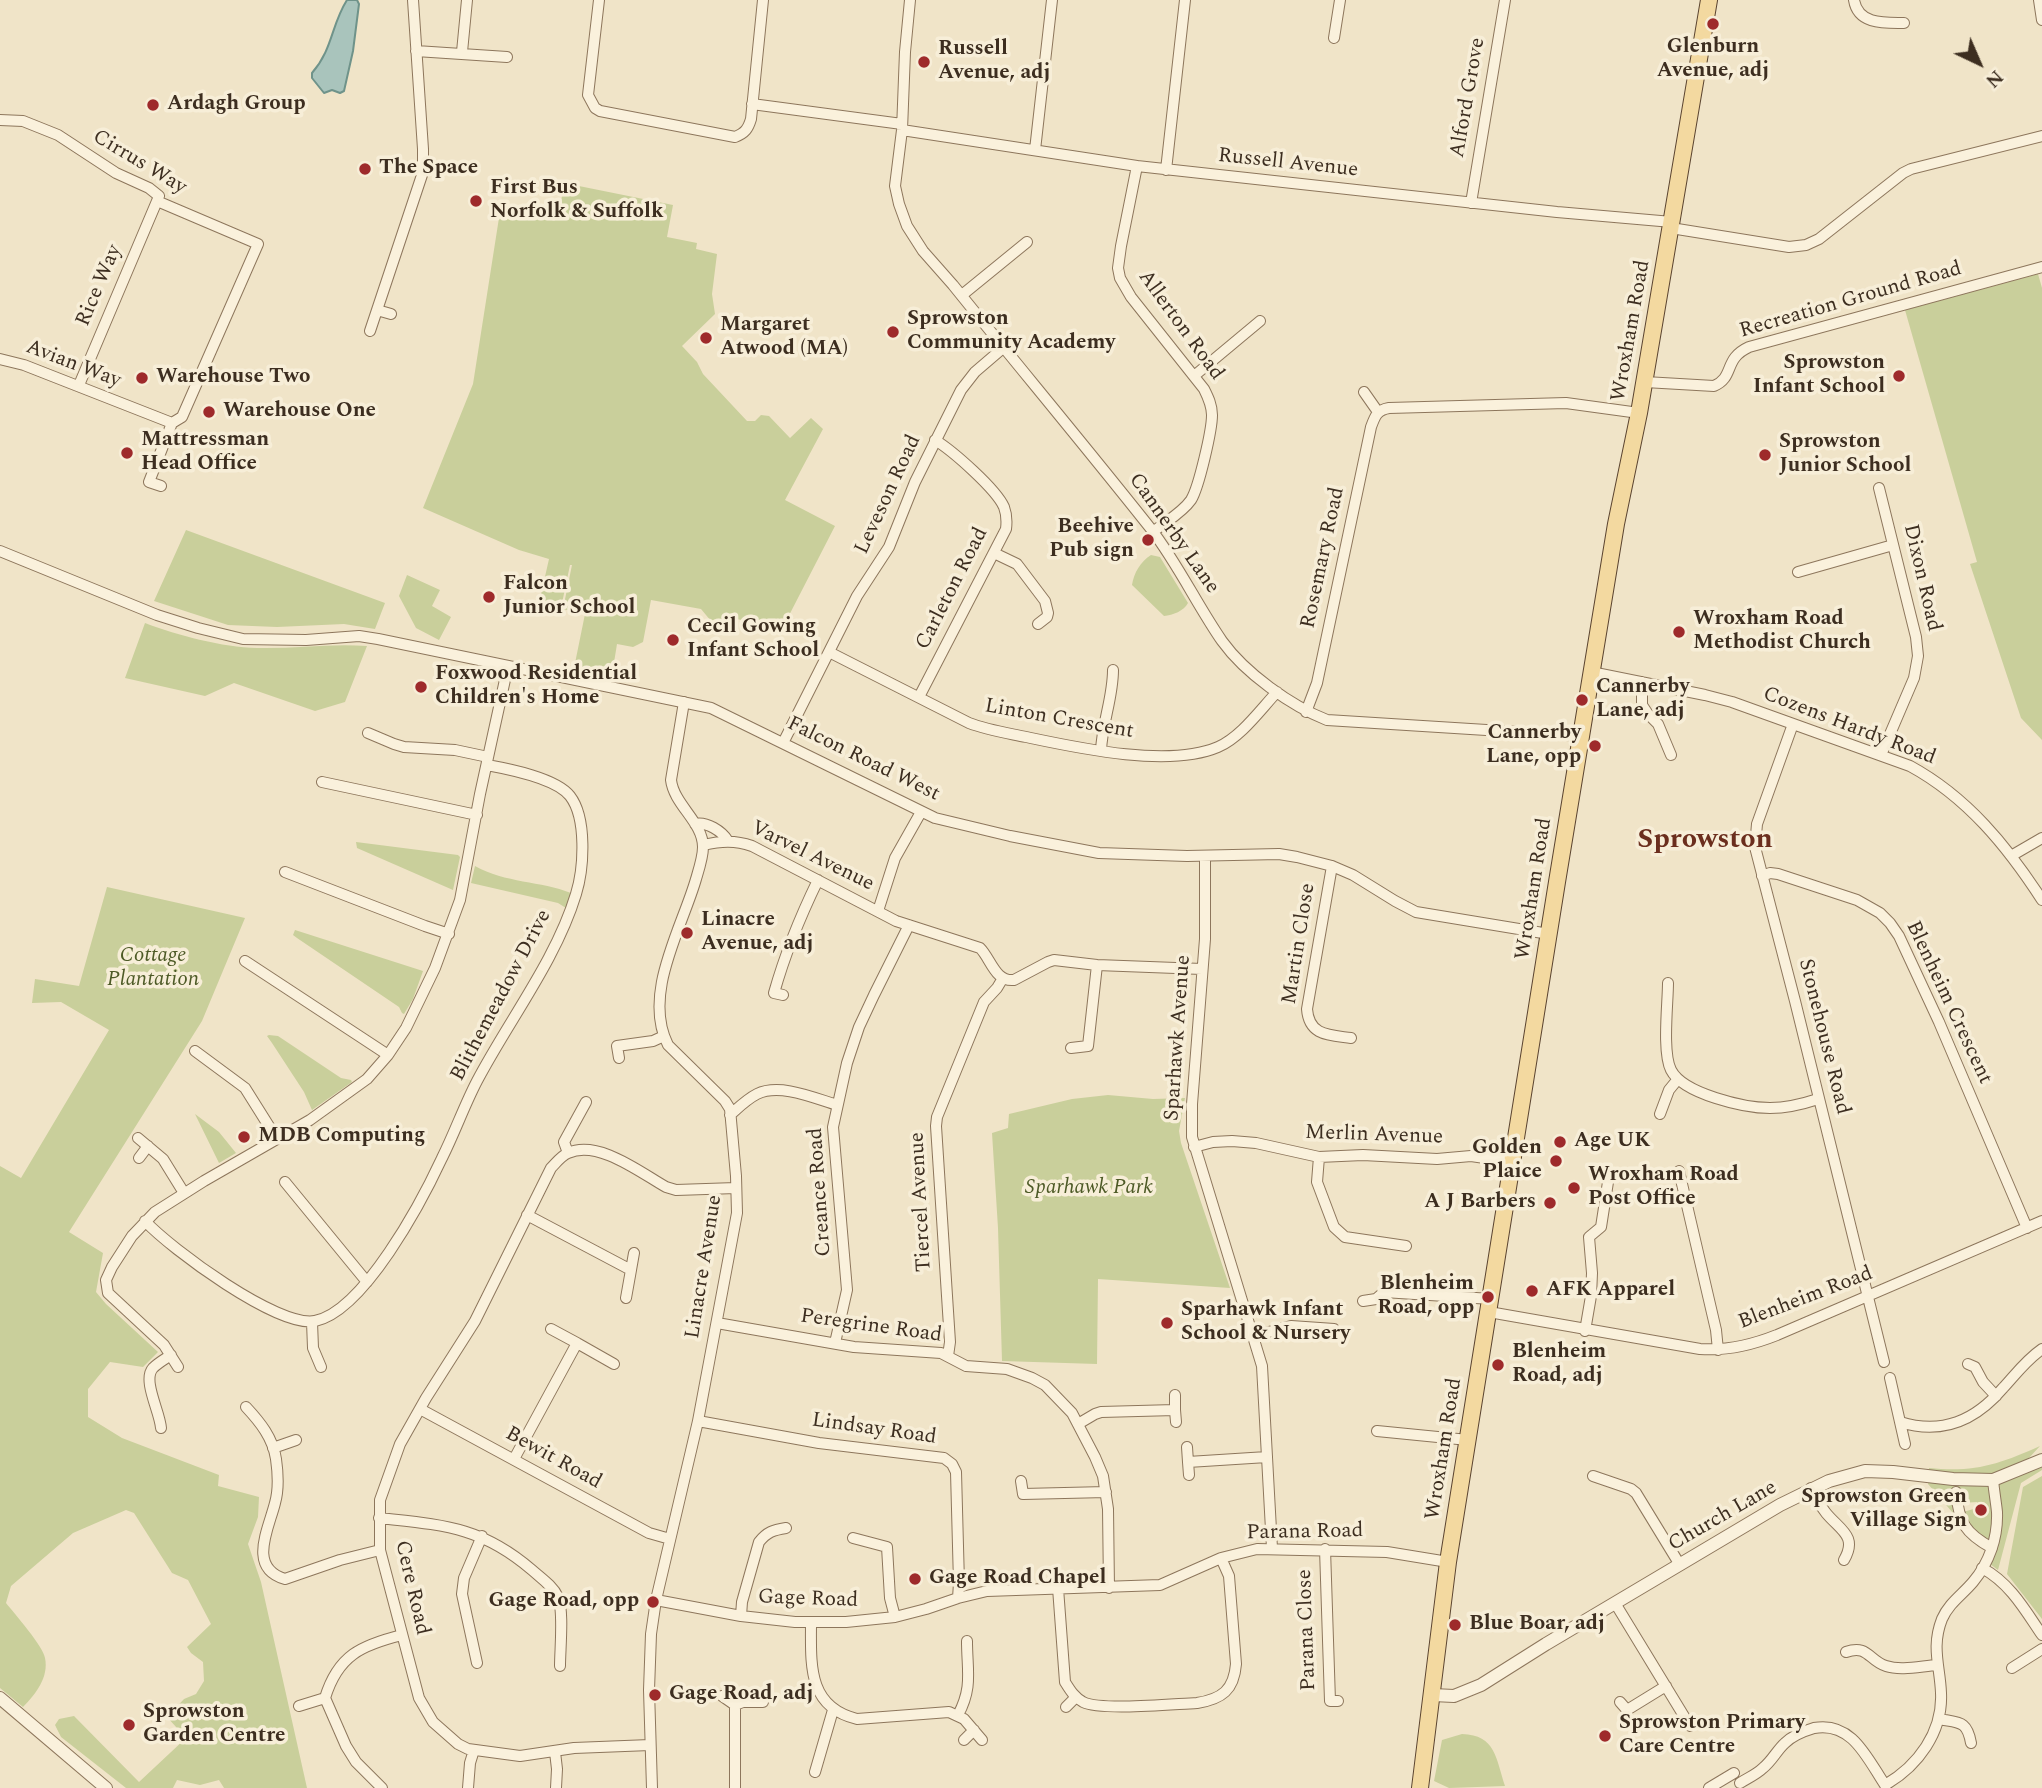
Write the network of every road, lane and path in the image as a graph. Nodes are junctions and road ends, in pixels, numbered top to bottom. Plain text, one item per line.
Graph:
1 (413, 0) edge
2 (467, 0) edge
3 (599, 0) edge
4 (763, 0) edge
5 (910, 0) edge
6 (1052, 0) edge
7 (1185, 0) edge
8 (1340, 0) edge
9 (1505, 0) edge
10 (1709, 0) edge
11 (1854, 0) edge
12 (2039, 0) edge
13 (2042, 20) edge
14 (1905, 23) dead end
15 (1334, 38) dead end
16 (416, 51) junction
17 (462, 52) junction
18 (507, 57) dead end
19 (752, 104) junction
20 (0, 120) edge
21 (902, 127) junction
22 (2042, 136) edge
23 (1035, 150) junction
24 (1137, 166) junction
25 (1166, 170) junction
26 (157, 201) junction
27 (1471, 203) junction
28 (1672, 225) junction
29 (1027, 242) dead end
30 (2042, 267) edge
31 (962, 295) junction
32 (377, 310) junction
33 (391, 314) dead end
34 (1260, 321) dead end
35 (370, 331) dead end
36 (1003, 348) junction
37 (0, 359) edge
38 (1194, 376) junction
39 (1645, 382) junction
40 (79, 385) junction
41 (1364, 392) dead end
42 (1378, 412) junction
43 (1639, 413) junction
44 (172, 423) junction
45 (936, 440) junction
46 (161, 486) dead end
47 (1879, 488) dead end
48 (1153, 532) junction
49 (1893, 545) junction
50 (0, 551) edge
51 (994, 553) junction
52 (1798, 572) dead end
53 (1038, 624) dead end
54 (829, 652) junction
55 (508, 666) junction
56 (1113, 670) dead end
57 (1591, 672) junction
58 (1642, 681) junction
59 (1277, 692) junction
60 (919, 697) junction
61 (684, 702) junction
62 (1306, 712) junction
63 (1793, 724) junction
64 (368, 733) dead end
65 (1582, 736) junction
66 (783, 743) junction
67 (1101, 751) junction
68 (1671, 755) dead end
69 (1881, 755) junction
70 (487, 761) junction
71 (322, 782) dead end
72 (921, 811) junction
73 (477, 815) junction
74 (695, 824) junction
75 (2042, 838) edge
76 (728, 841) junction
77 (703, 845) junction
78 (1205, 856) junction
79 (2011, 856) junction
80 (1332, 866) junction
81 (285, 873) dead end
82 (1762, 876) junction
83 (301, 878) junction
84 (818, 880) junction
85 (296, 890) dead end
86 (2042, 900) edge
87 (878, 911) junction
88 (909, 925) junction
89 (449, 934) junction
90 (1549, 934) junction
91 (245, 961) dead end
92 (1097, 965) junction
93 (1202, 969) junction
94 (1003, 978) junction
95 (1668, 983) dead end
96 (774, 993) dead end
97 (664, 1036) junction
98 (1351, 1038) dead end
99 (617, 1047) dead end
100 (1071, 1048) dead end
101 (195, 1051) dead end
102 (388, 1055) junction
103 (1678, 1079) junction
104 (1818, 1099) junction
105 (586, 1102) dead end
106 (837, 1105) junction
107 (1660, 1114) dead end
108 (730, 1115) junction
109 (138, 1138) dead end
110 (277, 1139) junction
111 (148, 1146) junction
112 (1194, 1147) junction
113 (568, 1153) junction
114 (1319, 1157) junction
115 (139, 1158) dead end
116 (1512, 1161) junction
117 (1679, 1171) dead end
118 (285, 1182) dead end
119 (1608, 1182) dead end
120 (736, 1188) junction
121 (184, 1193) junction
122 (295, 1195) junction
123 (285, 1203) dead end
124 (527, 1214) junction
125 (145, 1221) junction
126 (2042, 1221) edge
127 (2027, 1228) junction
128 (634, 1253) dead end
129 (1393, 1258) dead end
130 (631, 1270) junction
131 (367, 1282) junction
132 (1869, 1296) junction
133 (626, 1298) dead end
134 (1363, 1301) dead end
135 (1490, 1306) junction
136 (312, 1322) junction
137 (717, 1323) junction
138 (551, 1329) dead end
139 (1334, 1329) dead end
140 (1585, 1331) junction
141 (1254, 1336) junction
142 (577, 1343) junction
143 (835, 1343) junction
144 (2042, 1349) edge
145 (1718, 1350) junction
146 (171, 1356) junction
147 (948, 1356) junction
148 (1884, 1362) dead end
149 (614, 1364) dead end
150 (1968, 1364) dead end
151 (178, 1367) dead end
152 (321, 1367) dead end
153 (1891, 1378) dead end
154 (1175, 1395) dead end
155 (1996, 1396) junction
156 (246, 1408) dead end
157 (420, 1409) junction
158 (1175, 1410) junction
159 (698, 1421) junction
160 (1176, 1422) dead end
161 (1900, 1422) junction
162 (1079, 1424) junction
163 (161, 1428) dead end
164 (1377, 1431) dead end
165 (296, 1440) dead end
166 (1468, 1440) junction
167 (1905, 1444) dead end
168 (1187, 1447) dead end
169 (273, 1448) junction
170 (1267, 1457) junction
171 (514, 1460) junction
172 (2042, 1460) edge
173 (1188, 1462) junction
174 (1189, 1475) dead end
175 (1593, 1476) dead end
176 (1993, 1480) junction
177 (1021, 1481) dead end
178 (1811, 1488) junction
179 (1106, 1492) junction
180 (1956, 1492) dead end
181 (1970, 1506) dead end
182 (1958, 1508) junction
183 (379, 1518) junction
184 (756, 1525) dead end
185 (786, 1528) dead end
186 (765, 1535) junction
187 (482, 1536) junction
188 (853, 1538) dead end
189 (670, 1539) junction
190 (1272, 1548) junction
191 (1992, 1548) junction
192 (1325, 1549) junction
193 (380, 1550) junction
194 (1221, 1558) junction
195 (1844, 1560) dead end
196 (1448, 1562) junction
197 (1680, 1565) junction
198 (1982, 1568) junction
199 (1058, 1588) junction
200 (1109, 1588) junction
201 (958, 1598) junction
202 (656, 1600) junction
203 (1615, 1603) junction
204 (741, 1616) junction
205 (895, 1617) junction
206 (811, 1622) junction
207 (402, 1635) junction
208 (2042, 1635) edge
209 (967, 1641) dead end
210 (2042, 1649) edge
211 (474, 1650) junction
212 (1846, 1652) dead end
213 (462, 1654) dead end
214 (477, 1663) dead end
215 (1937, 1665) junction
216 (560, 1666) dead end
217 (2012, 1668) dead end
218 (1666, 1686) junction
219 (1227, 1690) junction
220 (1433, 1695) junction
221 (722, 1696) dead end
222 (1076, 1697) junction
223 (0, 1698) edge
224 (325, 1698) junction
225 (1236, 1699) dead end
226 (1338, 1701) dead end
227 (764, 1702) dead end
228 (735, 1705) junction
229 (299, 1706) dead end
230 (1066, 1707) dead end
231 (1623, 1709) dead end
232 (833, 1710) junction
233 (958, 1714) junction
234 (1939, 1719) junction
235 (1690, 1726) dead end
236 (974, 1730) junction
237 (964, 1740) dead end
238 (982, 1740) dead end
239 (1971, 1743) dead end
240 (650, 1745) junction
241 (474, 1750) junction
242 (555, 1752) junction
243 (832, 1765) dead end
244 (1737, 1778) edge
245 (384, 1785) edge
246 (1886, 1786) edge
247 (106, 1788) edge
248 (468, 1788) edge
249 (556, 1788) edge
250 (652, 1788) edge
251 (735, 1788) edge
252 (1420, 1788) edge
253 (1709, 1788) edge

1 - 16 street
2 - 17 street
3 - 19 street
4 - 19 street
5 - 21 street, Cannerby Lane
6 - 23 street
7 - 25 street
8 - 15 street
9 - 27 street, Alford Grove
10 - 28 main road, Wroxham Road
11 - 14 street
12 - 13 street
16 - 17 street
16 - 32 street
17 - 18 street
19 - 21 street, Russell Avenue
20 - 26 street, Cirrus Way
21 - 23 street, Russell Avenue
21 - 31 street, Cannerby Lane
22 - 28 street, Russell Avenue
23 - 24 street, Russell Avenue
24 - 25 street, Russell Avenue
24 - 38 street, Allerton Road
25 - 27 street, Russell Avenue
26 - 40 street, Rice Way
26 - 44 street, Cirrus Way
27 - 28 street, Russell Avenue
28 - 39 main road, Wroxham Road
29 - 31 street
30 - 39 street, Recreation Ground Road
31 - 36 street, Cannerby Lane
32 - 33 street
32 - 35 street
34 - 38 street
36 - 45 street, Leveson Road
36 - 48 street, Cannerby Lane
37 - 40 street, Avian Way
38 - 48 street, Allerton Road
39 - 43 main road, Wroxham Road
40 - 44 street, Avian Way
41 - 42 street
42 - 43 street
42 - 62 street, Rosemary Road
43 - 57 main road, Wroxham Road
44 - 46 street
45 - 51 street, Carleton Road
45 - 54 street, Leveson Road
47 - 49 street, Dixon Road
48 - 59 street, Cannerby Lane
49 - 52 street
49 - 69 street, Dixon Road
50 - 55 street, Falcon Road West
51 - 53 street
51 - 60 street, Carleton Road
54 - 60 street, Linton Crescent
54 - 66 street, Leveson Road
55 - 61 street, Falcon Road West
55 - 70 street
56 - 67 street
57 - 58 street, Cozens Hardy Road
57 - 65 main road, Wroxham Road
58 - 63 street, Cozens Hardy Road
58 - 68 street
59 - 62 street, Cannerby Lane
59 - 67 street, Linton Crescent
60 - 67 street, Linton Crescent
61 - 66 street, Falcon Road West
61 - 74 street
62 - 65 street, Cannerby Lane
63 - 69 street, Cozens Hardy Road
63 - 82 street, Stonehouse Road
64 - 70 street, Blithemeadow Drive
65 - 90 main road, Wroxham Road
66 - 72 street, Falcon Road West
69 - 79 street, Cozens Hardy Road
70 - 73 street
70 - 131 street, Blithemeadow Drive
71 - 73 street
72 - 78 street, Falcon Road West
72 - 87 street, Varvel Avenue
73 - 89 street
74 - 76 street, Varvel Avenue
74 - 77 street
75 - 79 street
76 - 77 street, Varvel Avenue
76 - 84 street, Varvel Avenue
77 - 97 street
78 - 80 street, Falcon Road West
78 - 93 street, Sparhawk Avenue
79 - 86 street, Cozens Hardy Road
80 - 90 street, Falcon Road West
80 - 98 street, Martin Close
81 - 83 street
82 - 104 street, Stonehouse Road
82 - 127 street, Blenheim Crescent
83 - 85 street
83 - 89 street
84 - 87 street, Varvel Avenue
84 - 96 street
87 - 88 street, Varvel Avenue
88 - 94 street, Varvel Avenue
88 - 106 street, Creance Road
89 - 102 street
90 - 116 main road, Wroxham Road
91 - 102 street
92 - 93 street
92 - 94 street
92 - 100 street
93 - 112 street, Sparhawk Avenue
94 - 147 street, Tiercel Avenue
95 - 103 street
97 - 99 street
97 - 108 street
101 - 110 street
102 - 110 street
103 - 104 street
103 - 107 street
104 - 132 street, Stonehouse Road
105 - 113 street, Cere Road
106 - 108 street
106 - 143 street, Creance Road
108 - 120 street, Linacre Avenue
109 - 111 street
110 - 121 street
111 - 115 street
111 - 121 street
112 - 114 street, Merlin Avenue
112 - 141 street, Sparhawk Avenue
113 - 120 street
113 - 124 street, Cere Road
114 - 116 street, Merlin Avenue
114 - 129 street
116 - 135 main road, Wroxham Road
117 - 145 street
118 - 122 street
119 - 140 street
120 - 137 street, Linacre Avenue
121 - 125 street
122 - 123 street
122 - 131 street
124 - 130 street
124 - 157 street, Cere Road
125 - 136 street
125 - 146 street
126 - 127 street, Blenheim Road
127 - 132 street, Blenheim Road
128 - 130 street
130 - 133 street
131 - 136 street, Blithemeadow Drive
132 - 145 street, Blenheim Road
132 - 148 street, Stonehouse Road
134 - 135 street, Blenheim Road
135 - 140 street, Blenheim Road
135 - 166 main road, Wroxham Road
136 - 152 street
137 - 143 street, Peregrine Road
137 - 159 street, Linacre Avenue
138 - 142 street
139 - 141 street
140 - 145 street, Blenheim Road
141 - 170 street, Sparhawk Avenue
142 - 149 street
142 - 171 street
143 - 147 street, Peregrine Road
144 - 155 street
146 - 151 street
146 - 163 street
147 - 162 street, Peregrine Road
150 - 155 street
153 - 161 street
154 - 158 street
155 - 161 street
156 - 169 street
157 - 171 street, Bewit Road
157 - 183 street, Cere Road
158 - 160 street
158 - 162 street
159 - 189 street, Linacre Avenue
159 - 201 street, Lindsay Road
161 - 167 street
162 - 179 street, Peregrine Road
164 - 166 street
165 - 169 street
166 - 196 main road, Wroxham Road
168 - 173 street
169 - 193 street
170 - 173 street
170 - 190 street, Sparhawk Avenue
171 - 189 street, Bewit Road
172 - 176 street
173 - 174 street
175 - 197 street
176 - 178 street, Church Lane
176 - 191 street
177 - 179 street
178 - 195 street
178 - 197 street, Church Lane
179 - 200 street, Peregrine Road
180 - 182 street
181 - 182 street
182 - 191 street
183 - 187 street
183 - 193 street, Cere Road
184 - 186 street
185 - 186 street
186 - 204 street
187 - 211 street
187 - 216 street
188 - 205 street
189 - 202 street, Linacre Avenue
190 - 192 street, Parana Road
190 - 194 street, Parana Road
191 - 198 street
192 - 196 street, Parana Road
192 - 226 street, Parana Close
193 - 207 street, Cere Road
194 - 200 street, Parana Road
194 - 219 street
196 - 220 main road, Wroxham Road
197 - 203 street, Church Lane
198 - 208 street
198 - 215 street
199 - 200 street, Parana Road
199 - 201 street, Parana Road
199 - 222 street
201 - 205 street, Gage Road
202 - 204 street, Gage Road
202 - 240 street, Linacre Avenue
203 - 218 street
203 - 220 street, Church Lane
204 - 206 street, Gage Road
205 - 206 street, Gage Road
206 - 232 street
207 - 224 street
207 - 241 street, Cere Road
209 - 233 street
210 - 217 street
211 - 213 street
211 - 214 street
212 - 215 street
215 - 234 street
218 - 231 street
218 - 235 street
219 - 222 street
219 - 225 street
220 - 252 main road, Wroxham Road
221 - 228 street
222 - 230 street
223 - 247 street
224 - 229 street
224 - 245 street
227 - 228 street
228 - 251 street
232 - 233 street
232 - 243 street
233 - 236 street
234 - 239 street
234 - 246 street
236 - 237 street
236 - 238 street
240 - 242 street, Cere Road
240 - 250 street, Linacre Avenue
241 - 242 street, Cere Road
241 - 248 street
242 - 249 street
244 - 246 street
244 - 253 street

